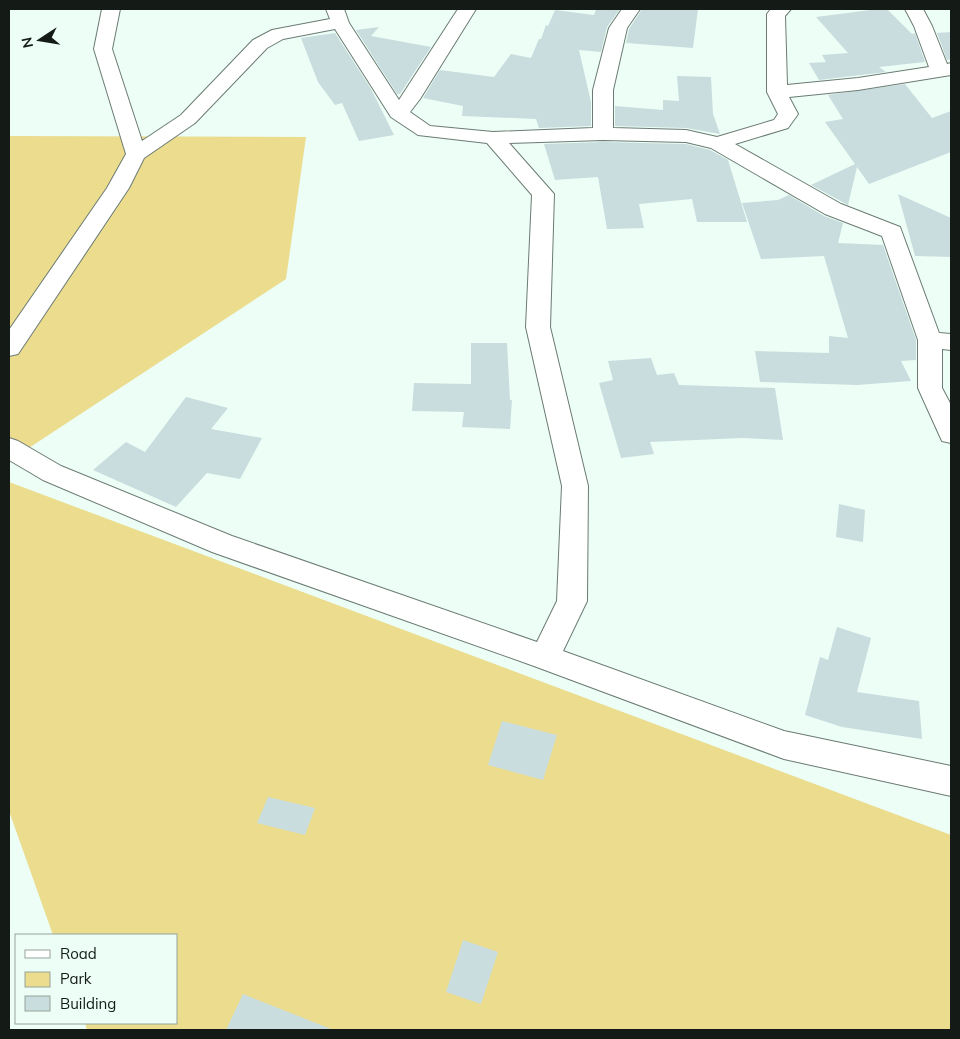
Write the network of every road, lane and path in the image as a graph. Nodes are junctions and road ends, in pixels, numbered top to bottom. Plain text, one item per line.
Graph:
1 (110, 9) edge
2 (467, 9) edge
3 (630, 9) edge
4 (782, 9) edge
5 (914, 9) edge
6 (338, 16) edge
7 (946, 70) edge
8 (777, 92) junction
9 (398, 114) junction
10 (603, 134) junction
11 (493, 138) junction
12 (718, 143) junction
13 (136, 154) junction
14 (941, 341) edge
15 (9, 348) edge
16 (941, 388) edge
17 (951, 434) edge
18 (9, 448) edge
19 (545, 657) junction
20 (951, 781) edge

1 - 13 street
2 - 9 street
3 - 10 street
4 - 8 street
5 - 7 street
6 - 9 street
6 - 13 street
7 - 8 street
8 - 12 street
9 - 11 street
10 - 11 street
10 - 12 street
11 - 19 street
12 - 14 street
13 - 15 street
14 - 16 street
16 - 17 street
18 - 19 street
19 - 20 street

